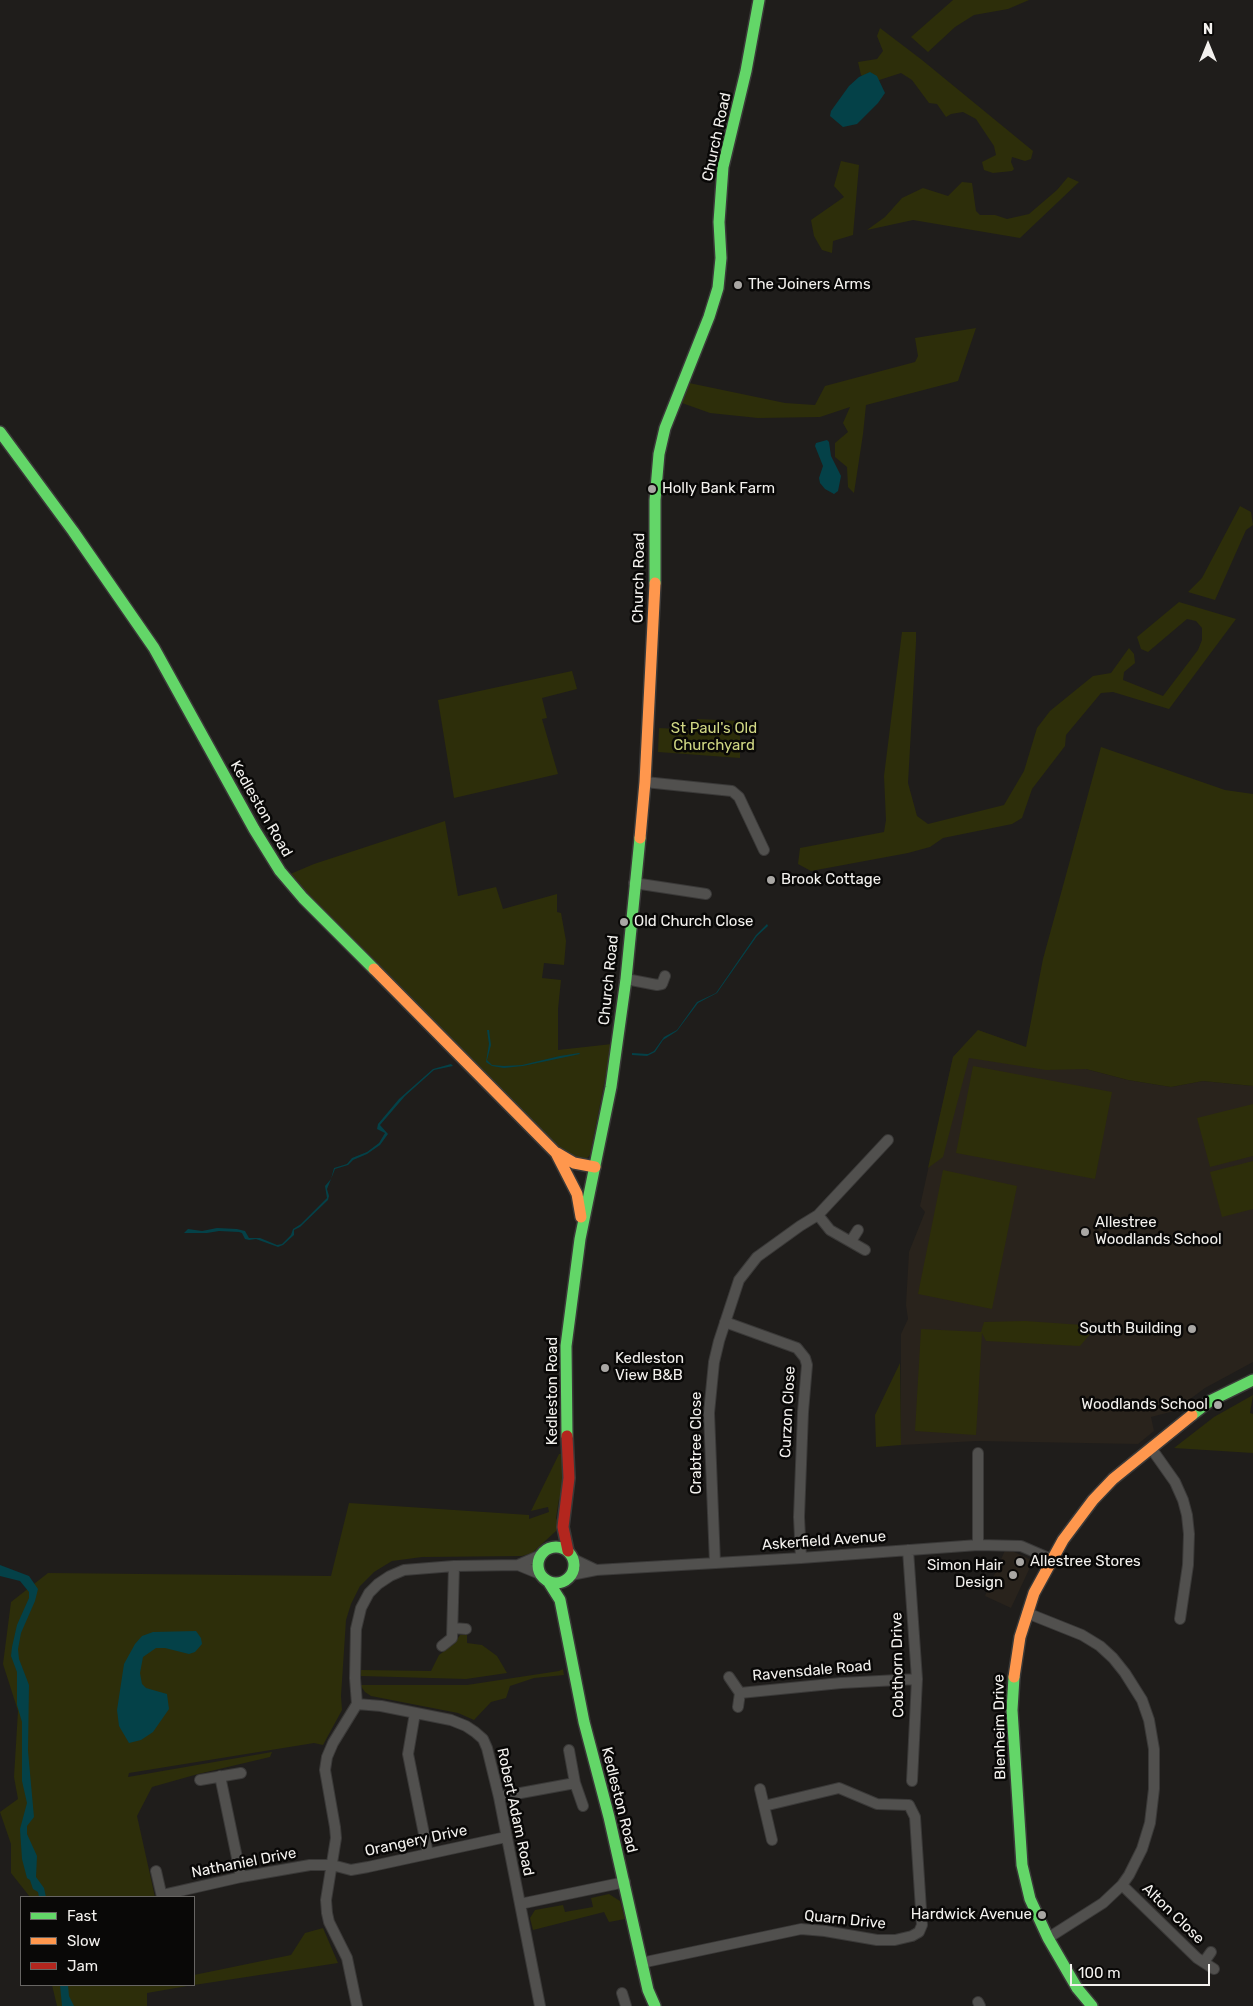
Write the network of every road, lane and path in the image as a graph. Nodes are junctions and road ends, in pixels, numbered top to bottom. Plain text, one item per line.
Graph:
1 (759, 0) edge
2 (0, 432) edge
3 (645, 782) junction
4 (764, 850) dead end
5 (634, 884) junction
6 (706, 894) dead end
7 (665, 976) dead end
8 (626, 979) junction
9 (888, 1140) dead end
10 (556, 1153) junction
11 (865, 1164) junction
12 (566, 1172) junction
13 (594, 1172) junction
14 (874, 1172) dead end
15 (818, 1215) junction
16 (582, 1225) junction
17 (858, 1230) dead end
18 (851, 1241) junction
19 (865, 1250) dead end
20 (725, 1322) junction
21 (1253, 1380) edge
22 (1151, 1448) junction
23 (980, 1459) dead end
24 (563, 1527) junction
25 (978, 1545) junction
26 (908, 1550) junction
27 (546, 1552) junction
28 (570, 1555) junction
29 (800, 1558) junction
30 (1051, 1559) junction
31 (715, 1563) junction
32 (518, 1565) junction
33 (454, 1566) junction
34 (596, 1570) junction
35 (569, 1577) junction
36 (544, 1578) junction
37 (560, 1600) junction
38 (1027, 1613) junction
39 (1180, 1619) dead end
40 (453, 1628) junction
41 (466, 1629) dead end
42 (442, 1646) dead end
43 (729, 1677) dead end
44 (917, 1679) junction
45 (740, 1693) junction
46 (357, 1704) junction
47 (738, 1707) dead end
48 (415, 1713) junction
49 (569, 1750) dead end
50 (240, 1773) dead end
51 (220, 1776) junction
52 (200, 1780) dead end
53 (912, 1781) dead end
54 (575, 1783) junction
55 (760, 1789) dead end
56 (499, 1797) junction
57 (583, 1806) dead end
58 (764, 1806) junction
59 (506, 1837) junction
60 (772, 1840) dead end
61 (428, 1854) junction
62 (332, 1865) junction
63 (156, 1871) dead end
64 (241, 1877) junction
65 (625, 1882) junction
66 (1122, 1885) junction
67 (162, 1896) edge
68 (520, 1904) junction
69 (1048, 1938) junction
70 (1211, 1952) dead end
71 (1204, 1962) junction
72 (641, 1963) junction
73 (1214, 1968) dead end
74 (622, 1993) dead end
75 (357, 2006) edge
76 (540, 2006) edge
77 (626, 2006) edge
78 (655, 2006) edge
79 (1092, 2006) edge

1 - 3 street, Church Road
2 - 10 street, Kedleston Road
3 - 4 street
3 - 5 street, Church Road
5 - 6 street
5 - 8 street, Church Road
7 - 8 street
8 - 13 street, Church Road
9 - 11 street, Crabtree Close
10 - 12 street, Kedleston Road
10 - 13 street, Kedleston Road
11 - 14 street
11 - 15 street, Crabtree Close
12 - 13 street
12 - 16 street, Kedleston Road
13 - 16 street, Kedleston Road
15 - 18 street
15 - 20 street, Crabtree Close
16 - 24 street, Kedleston Road
17 - 18 street
18 - 19 street
20 - 29 street, Curzon Close
20 - 31 street, Crabtree Close
21 - 22 street, Blenheim Drive
22 - 30 street, Blenheim Drive
22 - 39 street
23 - 25 street
24 - 27 street, Kedleston Road
24 - 28 street, Kedleston Road
25 - 26 street, Askerfield Avenue
25 - 30 street, Askerfield Avenue
26 - 29 street, Askerfield Avenue
26 - 44 street, Cobthorn Drive
27 - 28 street
27 - 32 street
27 - 36 street
28 - 34 street, Askerfield Avenue
28 - 35 street
29 - 31 street, Askerfield Avenue
30 - 38 street, Blenheim Drive
31 - 34 street, Askerfield Avenue
32 - 33 street
32 - 36 street
33 - 40 street
33 - 46 street
34 - 35 street, Askerfield Avenue
35 - 36 street
35 - 37 street
36 - 37 street, Kedleston Road
37 - 65 street, Kedleston Road
38 - 66 street
38 - 69 street, Blenheim Drive
40 - 41 street
40 - 42 street
43 - 45 street, Ravensdale Road
44 - 45 street, Ravensdale Road
44 - 53 street, Cobthorn Drive
45 - 47 street, Ravensdale Road
46 - 48 street, Robert Adam Road
46 - 62 street
48 - 56 street, Robert Adam Road
48 - 61 street
49 - 54 street
50 - 51 street
51 - 52 street
51 - 64 street
54 - 56 street
54 - 57 street
55 - 58 street
56 - 59 street, Robert Adam Road
58 - 60 street
58 - 72 street, Quarn Drive
59 - 61 street, Orangery Drive
59 - 68 street, Robert Adam Road
61 - 62 street, Orangery Drive
62 - 64 street, Nathaniel Drive
62 - 75 street
63 - 67 street, Nathaniel Drive
64 - 67 street, Nathaniel Drive
65 - 68 street
65 - 72 street, Kedleston Road
66 - 69 street
66 - 71 street, Alton Close
68 - 76 street, Robert Adam Road
69 - 79 street, Blenheim Drive
70 - 71 street, Alton Close
71 - 73 street, Alton Close
72 - 78 street, Kedleston Road
74 - 77 street

